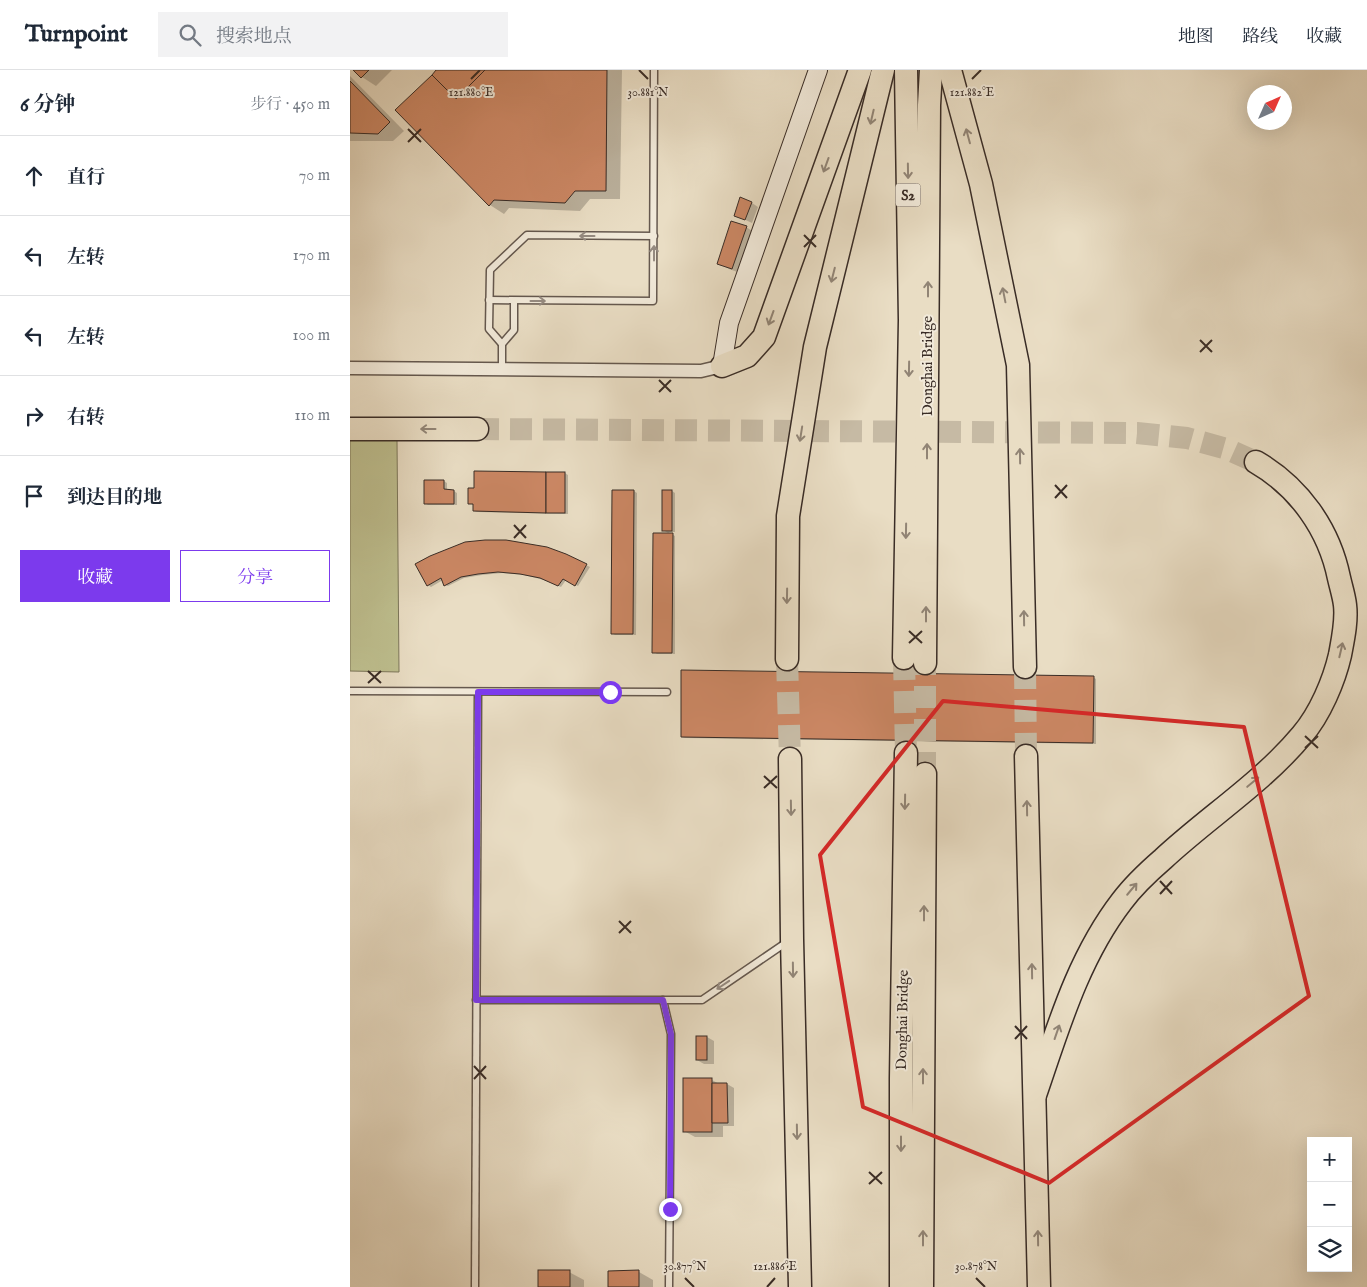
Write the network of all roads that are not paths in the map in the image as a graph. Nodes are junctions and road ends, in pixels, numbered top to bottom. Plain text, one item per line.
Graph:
1 (654, 70) edge
2 (818, 70) edge
3 (860, 70) edge
4 (883, 70) edge
5 (906, 70) edge
6 (931, 70) edge
7 (950, 70) edge
8 (654, 236) junction
9 (490, 300) junction
10 (514, 300) junction
11 (502, 344) junction
12 (722, 366) junction
13 (350, 368) edge
14 (502, 369) junction
15 (350, 429) edge
16 (477, 429) tunnel mouth
17 (1256, 462) tunnel mouth
18 (787, 659) tunnel mouth
19 (1025, 667) tunnel mouth
20 (350, 691) edge
21 (478, 692) junction
22 (667, 692) dead end
23 (906, 753) tunnel mouth
24 (1026, 756) tunnel mouth
25 (790, 759) tunnel mouth
26 (924, 774) tunnel mouth
27 (792, 938) junction
28 (476, 1000) junction
29 (663, 1000) junction
30 (1035, 1095) junction
31 (475, 1287) edge
32 (669, 1287) edge
33 (800, 1287) edge
34 (901, 1287) edge
35 (922, 1287) edge
36 (1039, 1287) edge

1 - 8 lane
2 - 12 main road
3 -> 12 highway
4 -> 18 highway
5 -> 6 highway, Donghai Bridge / S2
19 -> 7 highway
8 -> 9 lane
10 -> 8 lane
9 - 10 lane
9 - 11 lane
10 - 11 lane
11 - 14 lane
12 - 14 street
13 - 14 street
16 -> 15 highway
30 -> 17 highway
20 - 21 lane
21 - 22 lane
21 - 28 lane
23 -> 34 highway, Donghai Bridge
30 -> 24 highway
25 -> 27 highway
35 -> 26 highway, Donghai Bridge
27 -> 29 lane
27 -> 33 highway
28 - 29 lane
28 - 31 lane
29 - 32 lane
36 -> 30 highway

